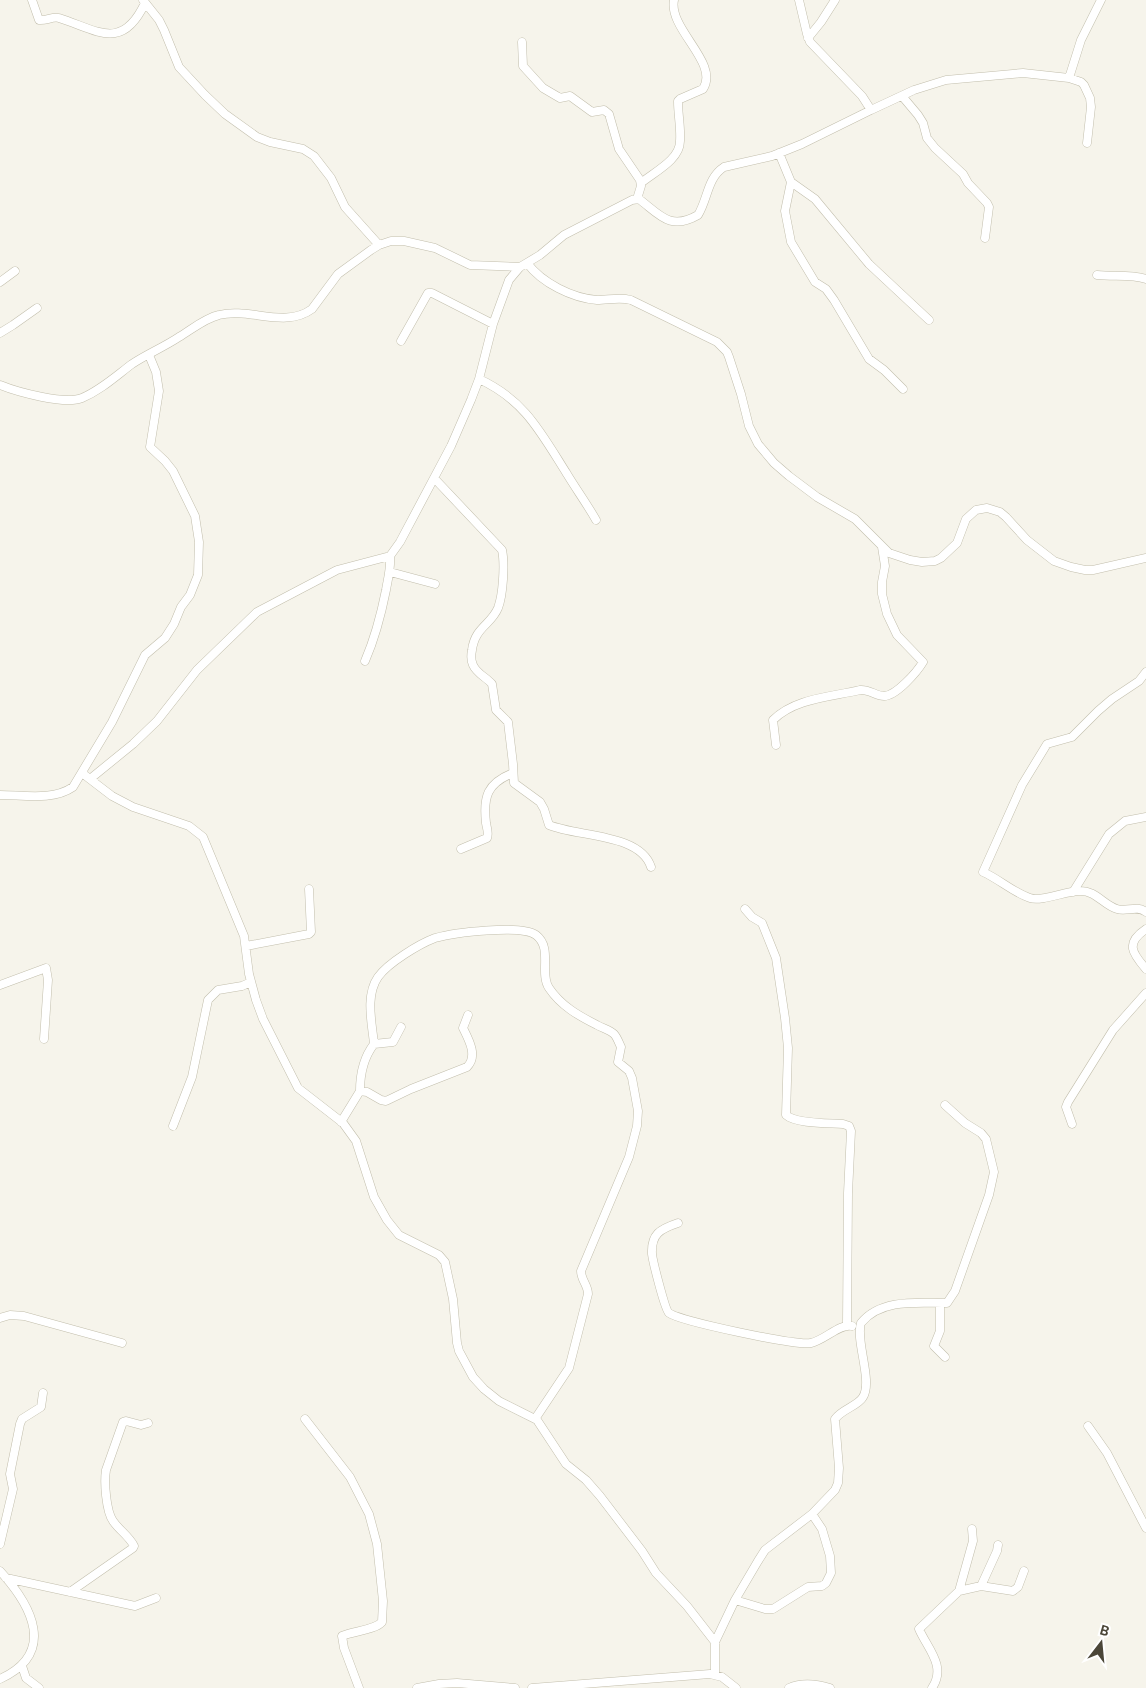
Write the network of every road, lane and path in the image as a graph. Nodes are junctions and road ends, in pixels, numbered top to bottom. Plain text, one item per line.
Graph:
1 (32, 0) edge
2 (674, 0) edge
3 (799, 0) edge
4 (835, 0) edge
5 (1101, 0) edge
6 (144, 2) edge
7 (808, 38) junction
8 (522, 42) dead end
9 (1069, 78) junction
10 (902, 96) junction
11 (871, 110) junction
12 (1087, 143) dead end
13 (779, 153) junction
14 (790, 182) junction
15 (641, 183) junction
16 (637, 199) junction
17 (985, 238) dead end
18 (379, 245) junction
19 (523, 265) junction
20 (15, 271) dead end
21 (1097, 275) dead end
22 (1146, 279) edge
23 (0, 282) edge
24 (37, 308) dead end
25 (930, 320) dead end
26 (492, 324) junction
27 (0, 333) edge
28 (401, 341) dead end
29 (149, 355) junction
30 (479, 379) junction
31 (0, 385) edge
32 (903, 388) dead end
33 (434, 478) junction
34 (596, 520) dead end
35 (882, 547) junction
36 (390, 556) junction
37 (1146, 558) edge
38 (390, 572) junction
39 (435, 584) dead end
40 (365, 661) dead end
41 (1146, 672) edge
42 (776, 745) dead end
43 (82, 773) junction
44 (513, 773) junction
45 (90, 779) junction
46 (0, 795) edge
47 (1146, 817) edge
48 (461, 849) dead end
49 (651, 867) dead end
50 (309, 889) dead end
51 (1073, 892) junction
52 (745, 909) dead end
53 (1146, 912) edge
54 (1146, 929) edge
55 (246, 946) junction
56 (1146, 969) edge
57 (251, 982) junction
58 (0, 985) edge
59 (1146, 994) edge
60 (468, 1015) dead end
61 (402, 1028) dead end
62 (44, 1039) dead end
63 (374, 1044) junction
64 (360, 1091) junction
65 (945, 1105) dead end
66 (341, 1122) junction
67 (1072, 1124) dead end
68 (173, 1126) dead end
69 (678, 1223) dead end
70 (940, 1303) junction
71 (0, 1318) edge
72 (847, 1325) junction
73 (859, 1328) junction
74 (122, 1343) dead end
75 (945, 1357) dead end
76 (43, 1393) dead end
77 (305, 1419) dead end
78 (535, 1419) junction
79 (148, 1423) dead end
80 (1088, 1426) dead end
81 (812, 1514) junction
82 (1146, 1528) edge
83 (972, 1529) dead end
84 (0, 1544) edge
85 (998, 1546) dead end
86 (1024, 1570) dead end
87 (0, 1571) edge
88 (6, 1578) junction
89 (981, 1586) junction
90 (959, 1591) junction
91 (70, 1592) junction
92 (156, 1598) dead end
93 (735, 1600) junction
94 (715, 1642) junction
95 (22, 1666) junction
96 (715, 1675) junction
97 (0, 1679) edge
98 (39, 1688) edge
99 (359, 1688) edge
100 (417, 1688) edge
101 (515, 1688) edge
102 (532, 1688) edge
103 (736, 1688) edge
104 (789, 1688) edge
105 (830, 1688) edge
106 (932, 1688) edge

1 - 6 street
2 - 15 street
3 - 7 street
4 - 7 street
5 - 9 street
6 - 18 street
7 - 11 street
8 - 15 street
9 - 10 street
9 - 12 street
10 - 11 street
10 - 17 street
11 - 13 street
13 - 14 street
13 - 16 street
14 - 25 street
14 - 32 street
15 - 16 street
16 - 19 street
18 - 19 street
18 - 29 street
19 - 26 street
19 - 35 street
20 - 23 street
21 - 22 street
24 - 27 street
26 - 28 street
26 - 30 street
29 - 31 street
29 - 43 street
30 - 33 street
30 - 34 street
33 - 36 street
33 - 44 street
35 - 37 street
35 - 42 street
36 - 38 street
36 - 45 street
38 - 39 street
38 - 40 street
41 - 51 street
43 - 45 street
43 - 46 street
44 - 48 street
44 - 49 street
45 - 55 street
47 - 51 street
50 - 55 street
51 - 53 street
52 - 72 street
54 - 56 street
55 - 57 street
57 - 66 street
57 - 68 street
58 - 62 street
59 - 67 street
60 - 64 street
61 - 63 street
63 - 64 street
63 - 78 street
64 - 66 street
65 - 70 street
66 - 78 street
69 - 72 street
70 - 73 street
70 - 75 street
71 - 74 street
72 - 73 street
73 - 81 street
76 - 84 street
77 - 99 street
78 - 94 street
79 - 91 street
80 - 82 street
81 - 93 street
81 - 93 street
83 - 90 street
85 - 89 street
86 - 89 street
87 - 88 street
88 - 91 street
88 - 95 street
89 - 90 street
90 - 106 street
91 - 92 street
93 - 94 street
94 - 96 street
95 - 97 street
95 - 98 street
96 - 102 street
96 - 103 street
100 - 101 street
104 - 105 street

